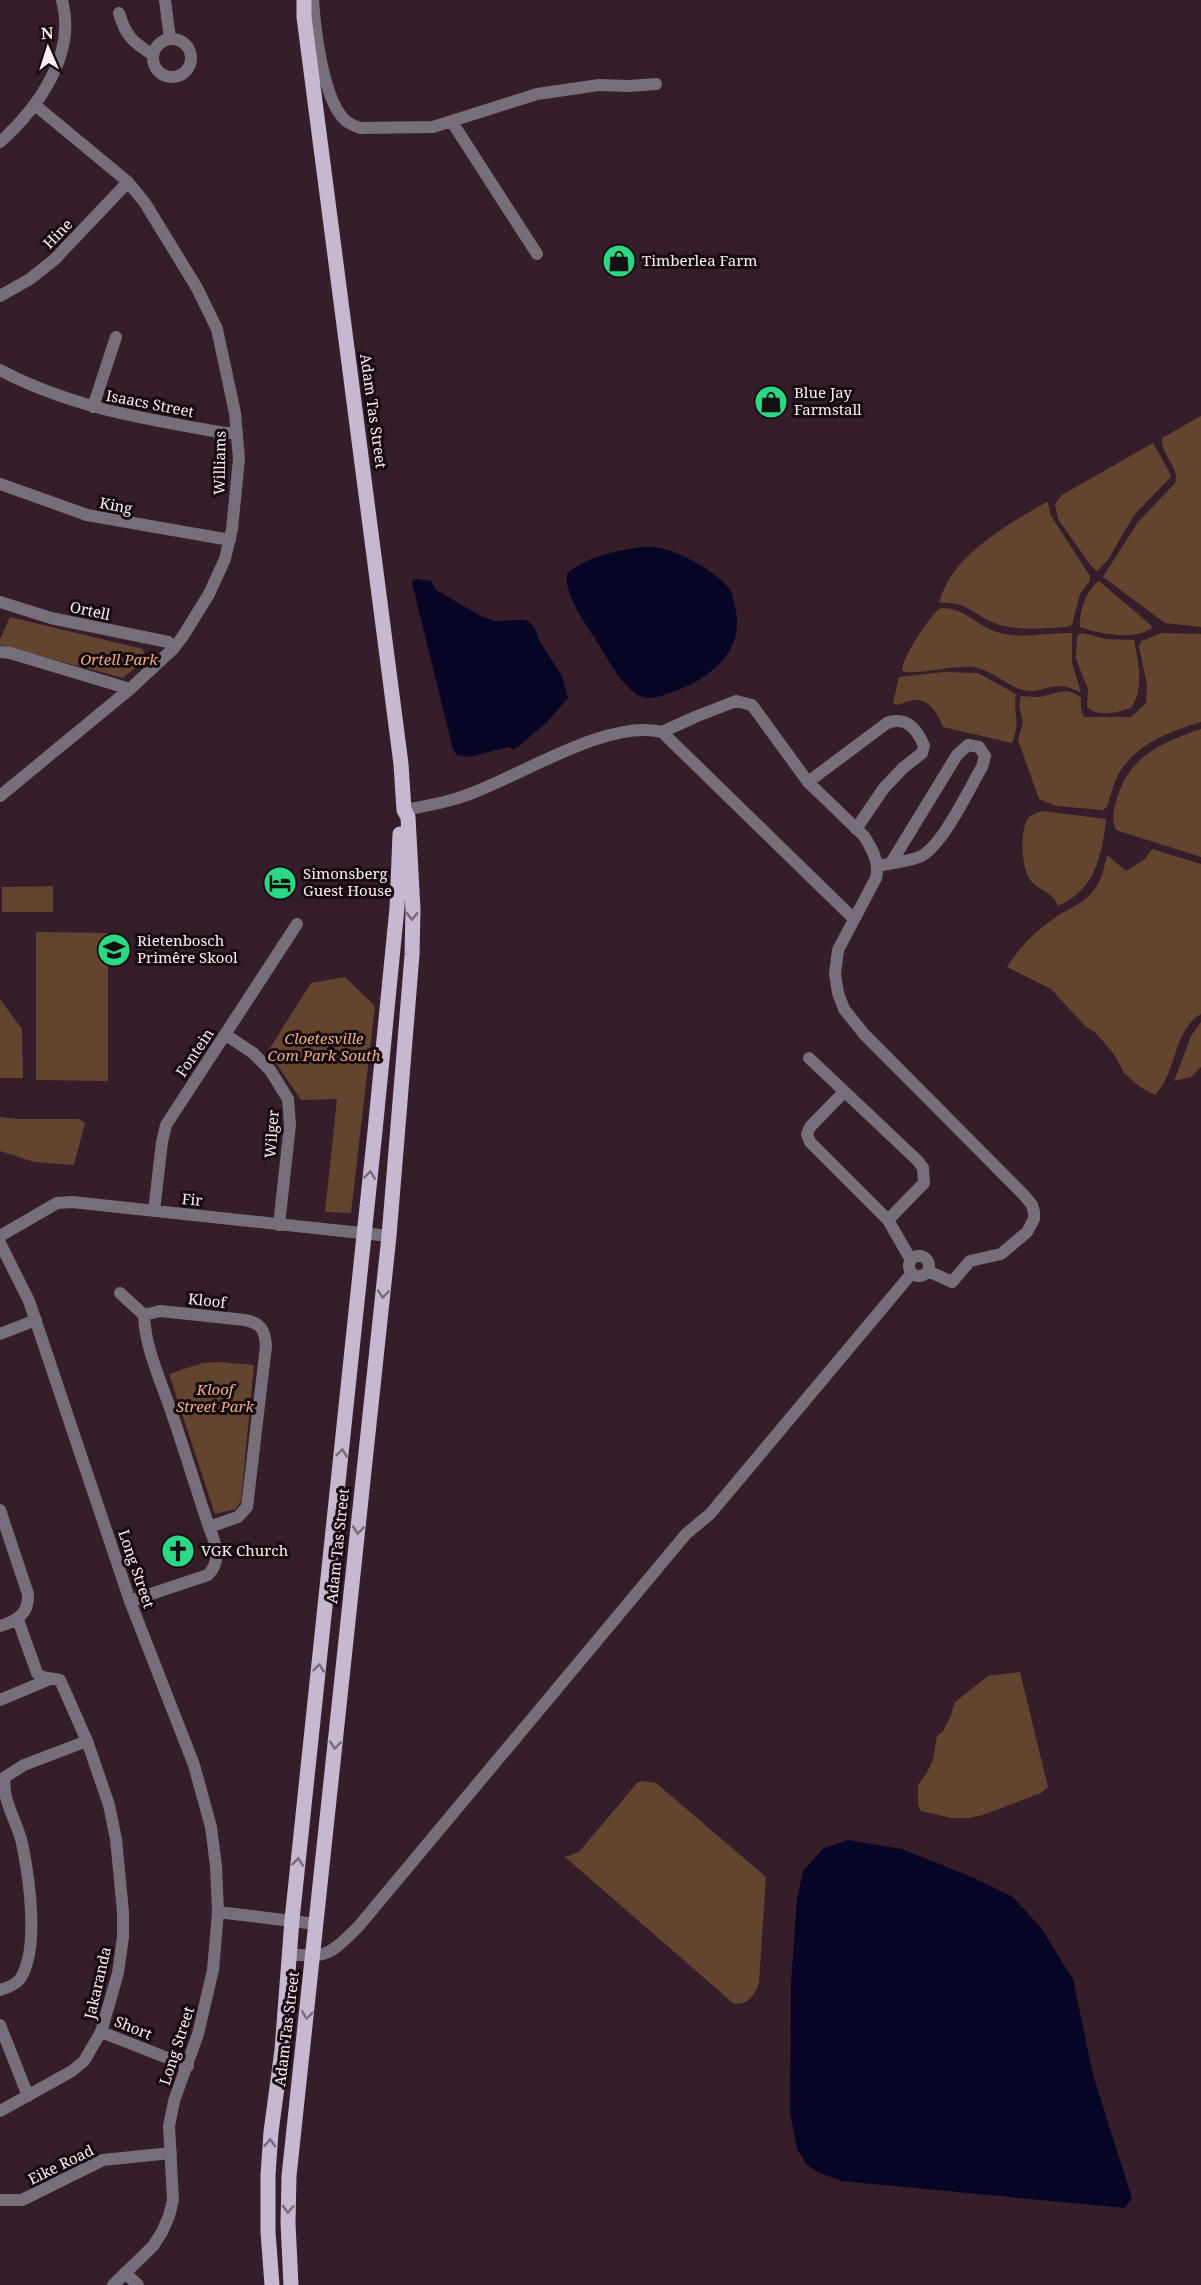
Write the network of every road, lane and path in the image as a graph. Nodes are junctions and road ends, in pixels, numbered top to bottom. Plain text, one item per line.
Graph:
1 (62, 0) edge
2 (165, 0) edge
3 (299, 0) edge
4 (304, 0) edge
5 (314, 0) edge
6 (119, 13) dead end
7 (304, 17) junction
8 (170, 39) junction
9 (153, 55) junction
10 (656, 84) dead end
11 (35, 105) junction
12 (452, 122) junction
13 (0, 142) edge
14 (128, 182) junction
15 (537, 254) dead end
16 (0, 296) edge
17 (116, 337) dead end
18 (0, 370) edge
19 (93, 407) junction
20 (237, 432) junction
21 (0, 484) edge
22 (230, 540) junction
23 (0, 602) edge
24 (174, 648) junction
25 (0, 652) edge
26 (130, 688) junction
27 (662, 732) junction
28 (808, 782) junction
29 (0, 796) edge
30 (404, 810) junction
31 (856, 829) junction
32 (891, 863) junction
33 (878, 866) junction
34 (854, 919) junction
35 (297, 924) dead end
36 (226, 1035) junction
37 (809, 1058) dead end
38 (844, 1092) junction
39 (154, 1211) junction
40 (888, 1220) junction
41 (279, 1225) junction
42 (364, 1233) junction
43 (0, 1236) edge
44 (389, 1236) junction
45 (0, 1243) edge
46 (911, 1260) junction
47 (928, 1271) junction
48 (912, 1274) junction
49 (120, 1293) dead end
50 (144, 1315) junction
51 (36, 1320) junction
52 (0, 1334) edge
53 (0, 1510) edge
54 (209, 1527) junction
55 (130, 1601) junction
56 (18, 1620) junction
57 (0, 1626) edge
58 (50, 1679) junction
59 (0, 1700) edge
60 (87, 1741) junction
61 (2, 1776) edge
62 (218, 1912) junction
63 (292, 1920) junction
64 (316, 1924) junction
65 (289, 1954) junction
66 (313, 1957) junction
67 (0, 1990) edge
68 (0, 2025) edge
69 (101, 2032) junction
70 (188, 2066) junction
71 (28, 2096) junction
72 (0, 2111) edge
73 (171, 2153) junction
74 (0, 2200) edge
75 (125, 2273) junction
76 (113, 2285) edge
77 (138, 2285) edge
78 (272, 2285) edge
79 (291, 2285) edge

1 - 11 street
2 - 8 street
3 - 7 main road, Adam Tas Street
4 - 7 main road, Adam Tas Street
5 - 12 street
6 - 9 street
7 - 30 main road, Adam Tas Street
8 - 9 street
8 - 9 street
10 - 12 street
11 - 13 street
11 - 14 street, Williams
12 - 15 street
14 - 16 street, Hine
14 - 20 street, Williams
17 - 19 street, Isaacs Street
18 - 19 street, Isaacs Street
19 - 20 street, Isaacs Street
20 - 22 street, Williams
21 - 22 street, King
22 - 24 street, Williams
23 - 24 street, Ortell
24 - 26 street, Williams
25 - 26 street
26 - 29 street, Williams
27 - 28 street
27 - 30 street
27 - 34 street
28 - 31 street
28 - 31 street
42 -> 30 main road, Adam Tas Street
30 -> 44 main road, Adam Tas Street
31 - 33 street
32 - 32 street
32 - 33 street
33 - 34 street
34 - 47 street
35 - 36 street, Fontein
36 - 39 street, Fontein
36 - 41 street, Wilger
37 - 38 street
38 - 40 street
38 - 40 street
39 - 41 street, Fir
39 - 43 street, Fir
40 - 46 street
41 - 42 street, Fir
42 - 44 street, Fir
63 -> 42 main road, Adam Tas Street
44 -> 64 main road, Adam Tas Street
45 - 51 street, Long Street
46 - 47 street
46 - 48 street
47 - 48 street
48 - 66 street
49 - 50 street
50 - 54 street
50 - 54 street, Kloof
51 - 52 street
51 - 55 street, Long Street
53 - 56 street
54 - 55 street
55 - 62 street, Long Street
56 - 57 street
56 - 58 street
58 - 59 street
58 - 60 street, Jakaranda
60 - 61 street
60 - 69 street, Jakaranda
61 - 67 street
62 - 63 street
62 - 70 street, Long Street
63 - 64 street
63 - 65 main road, Adam Tas Street
64 - 66 main road, Adam Tas Street
65 - 66 street
78 -> 65 main road, Adam Tas Street
66 -> 79 main road, Adam Tas Street
68 - 71 street
69 - 70 street, Short
69 - 71 street, Jakaranda
70 - 73 street, Long Street
71 - 72 street, Jakaranda
73 - 74 street, Eike Road
73 - 75 street, Long Street
75 - 76 street, Long Street
75 - 77 street

